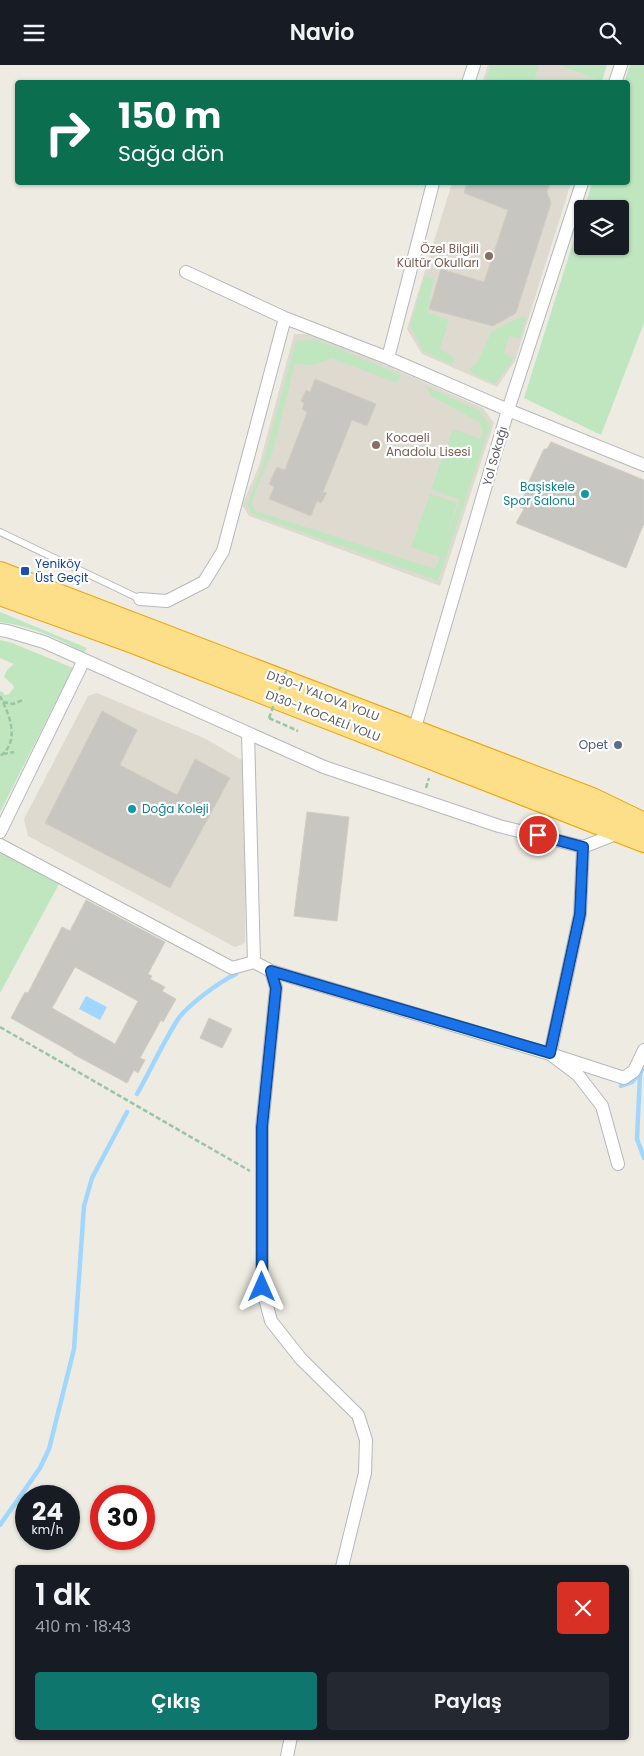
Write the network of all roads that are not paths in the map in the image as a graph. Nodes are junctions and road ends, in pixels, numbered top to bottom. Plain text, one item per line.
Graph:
1 (474, 65) edge
2 (621, 65) edge
3 (469, 80) edge
4 (616, 80) edge
5 (432, 185) edge
6 (581, 185) edge
7 (186, 272) dead end
8 (285, 317) junction
9 (388, 358) junction
10 (508, 411) junction
11 (644, 465) edge
12 (0, 532) edge
13 (0, 573) edge
14 (0, 594) edge
15 (140, 599) joint
16 (0, 630) edge
17 (84, 660) junction
18 (414, 731) junction
19 (248, 733) junction
20 (644, 824) edge
21 (0, 832) edge
22 (621, 832) junction
23 (644, 841) edge
24 (0, 845) edge
25 (583, 847) junction
26 (254, 962) junction
27 (271, 971) junction
28 (644, 1050) edge
29 (550, 1053) junction
30 (618, 1164) dead end
31 (342, 1565) edge
32 (290, 1740) edge
33 (287, 1756) edge

1 - 3 street
2 - 4 street
5 - 9 street
6 - 10 street, Yol Sokağı
7 - 8 street
8 - 9 street
8 - 15 street
9 - 10 street
10 - 11 street
10 - 18 street, Yol Sokağı
12 - 15 lane
13 - 18 highway, D130-1 YALOVA YOLU
14 - 22 highway, D130-1 KOCAELİ YOLU
16 - 17 street
17 - 19 street
17 - 21 street
18 - 20 highway, D130-1 YALOVA YOLU
19 - 25 street
19 - 26 street
22 - 23 highway, D130-1 KOCAELİ YOLU
22 - 25 street
24 - 26 street
25 - 29 street
26 - 27 street
27 - 29 street
27 - 31 street
28 - 29 street
29 - 30 street
32 - 33 street

